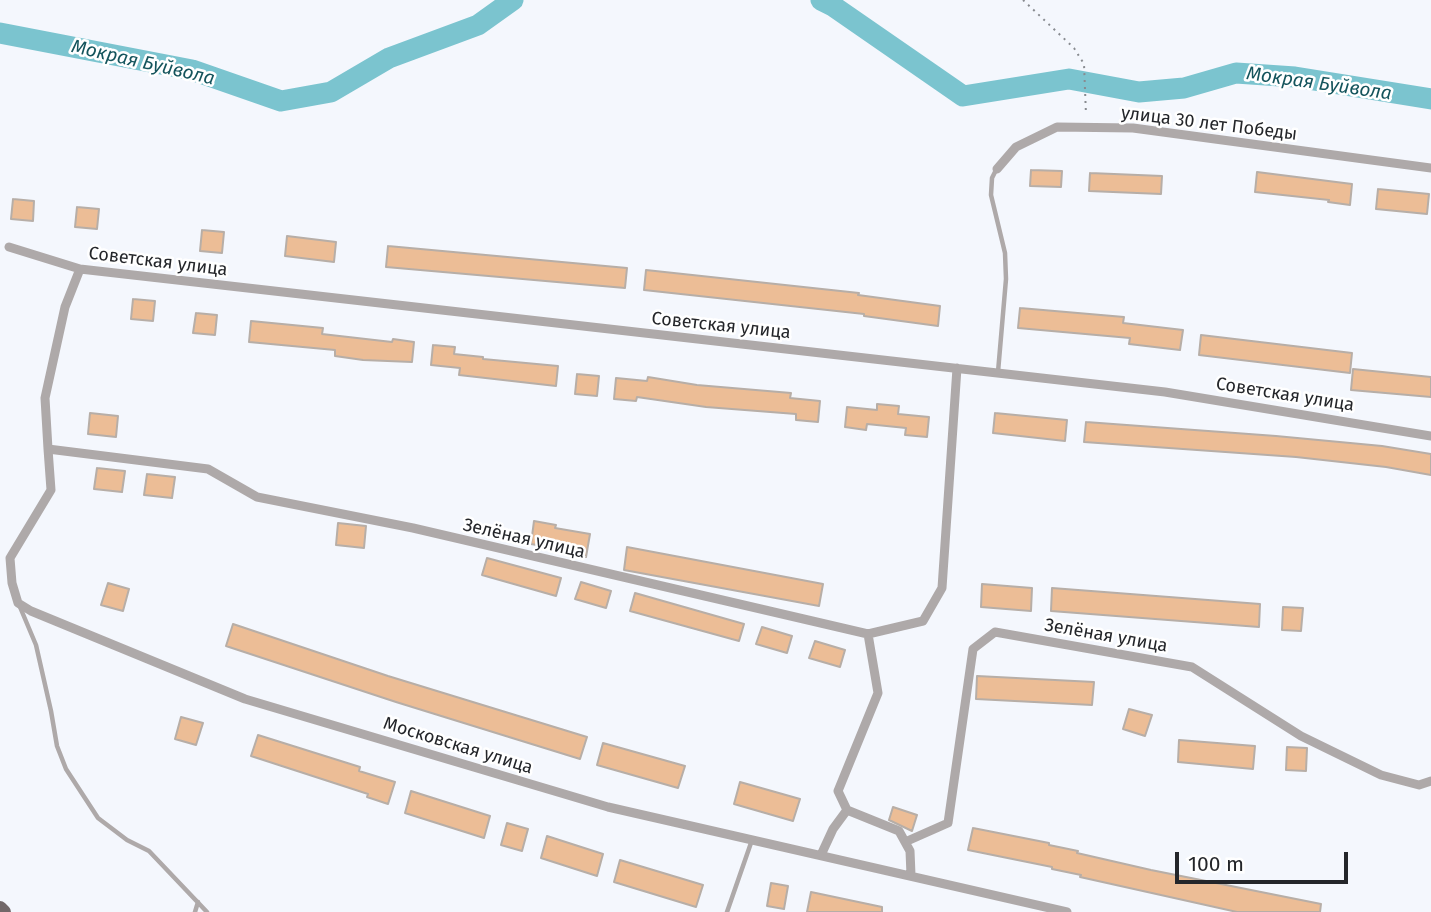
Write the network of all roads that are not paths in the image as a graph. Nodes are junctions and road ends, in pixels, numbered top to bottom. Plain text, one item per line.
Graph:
1 (1431, 168) edge
2 (997, 169) joint
3 (9, 247) dead end
4 (79, 269) junction
5 (957, 368) junction
6 (998, 373) junction
7 (1431, 436) edge
8 (48, 449) junction
9 (18, 603) junction
10 (868, 634) junction
11 (1431, 781) edge
12 (847, 810) junction
13 (752, 840) junction
14 (905, 842) junction
15 (821, 855) junction
16 (911, 875) junction
17 (198, 901) junction
18 (0, 908) edge
19 (4, 912) edge
20 (195, 912) edge
21 (207, 912) edge
22 (727, 912) edge
23 (1066, 912) edge

1 - 2 street, улица 30 лет Победы
2 - 6 lane
3 - 4 street, Советская улица
4 - 5 street, Советская улица
4 - 8 street
5 - 6 street, Советская улица
5 - 10 street, Зелёная улица
6 - 7 street, Советская улица
8 - 9 street
8 - 10 street, Зелёная улица
9 - 13 street, Московская улица
9 - 17 lane
10 - 12 street
11 - 14 street, Зелёная улица
12 - 14 street
12 - 15 street
13 - 15 street, Московская улица
13 - 22 lane
14 - 16 street
15 - 16 street, Московская улица
16 - 23 street, Московская улица
17 - 20 lane
17 - 21 lane
18 - 19 main road

